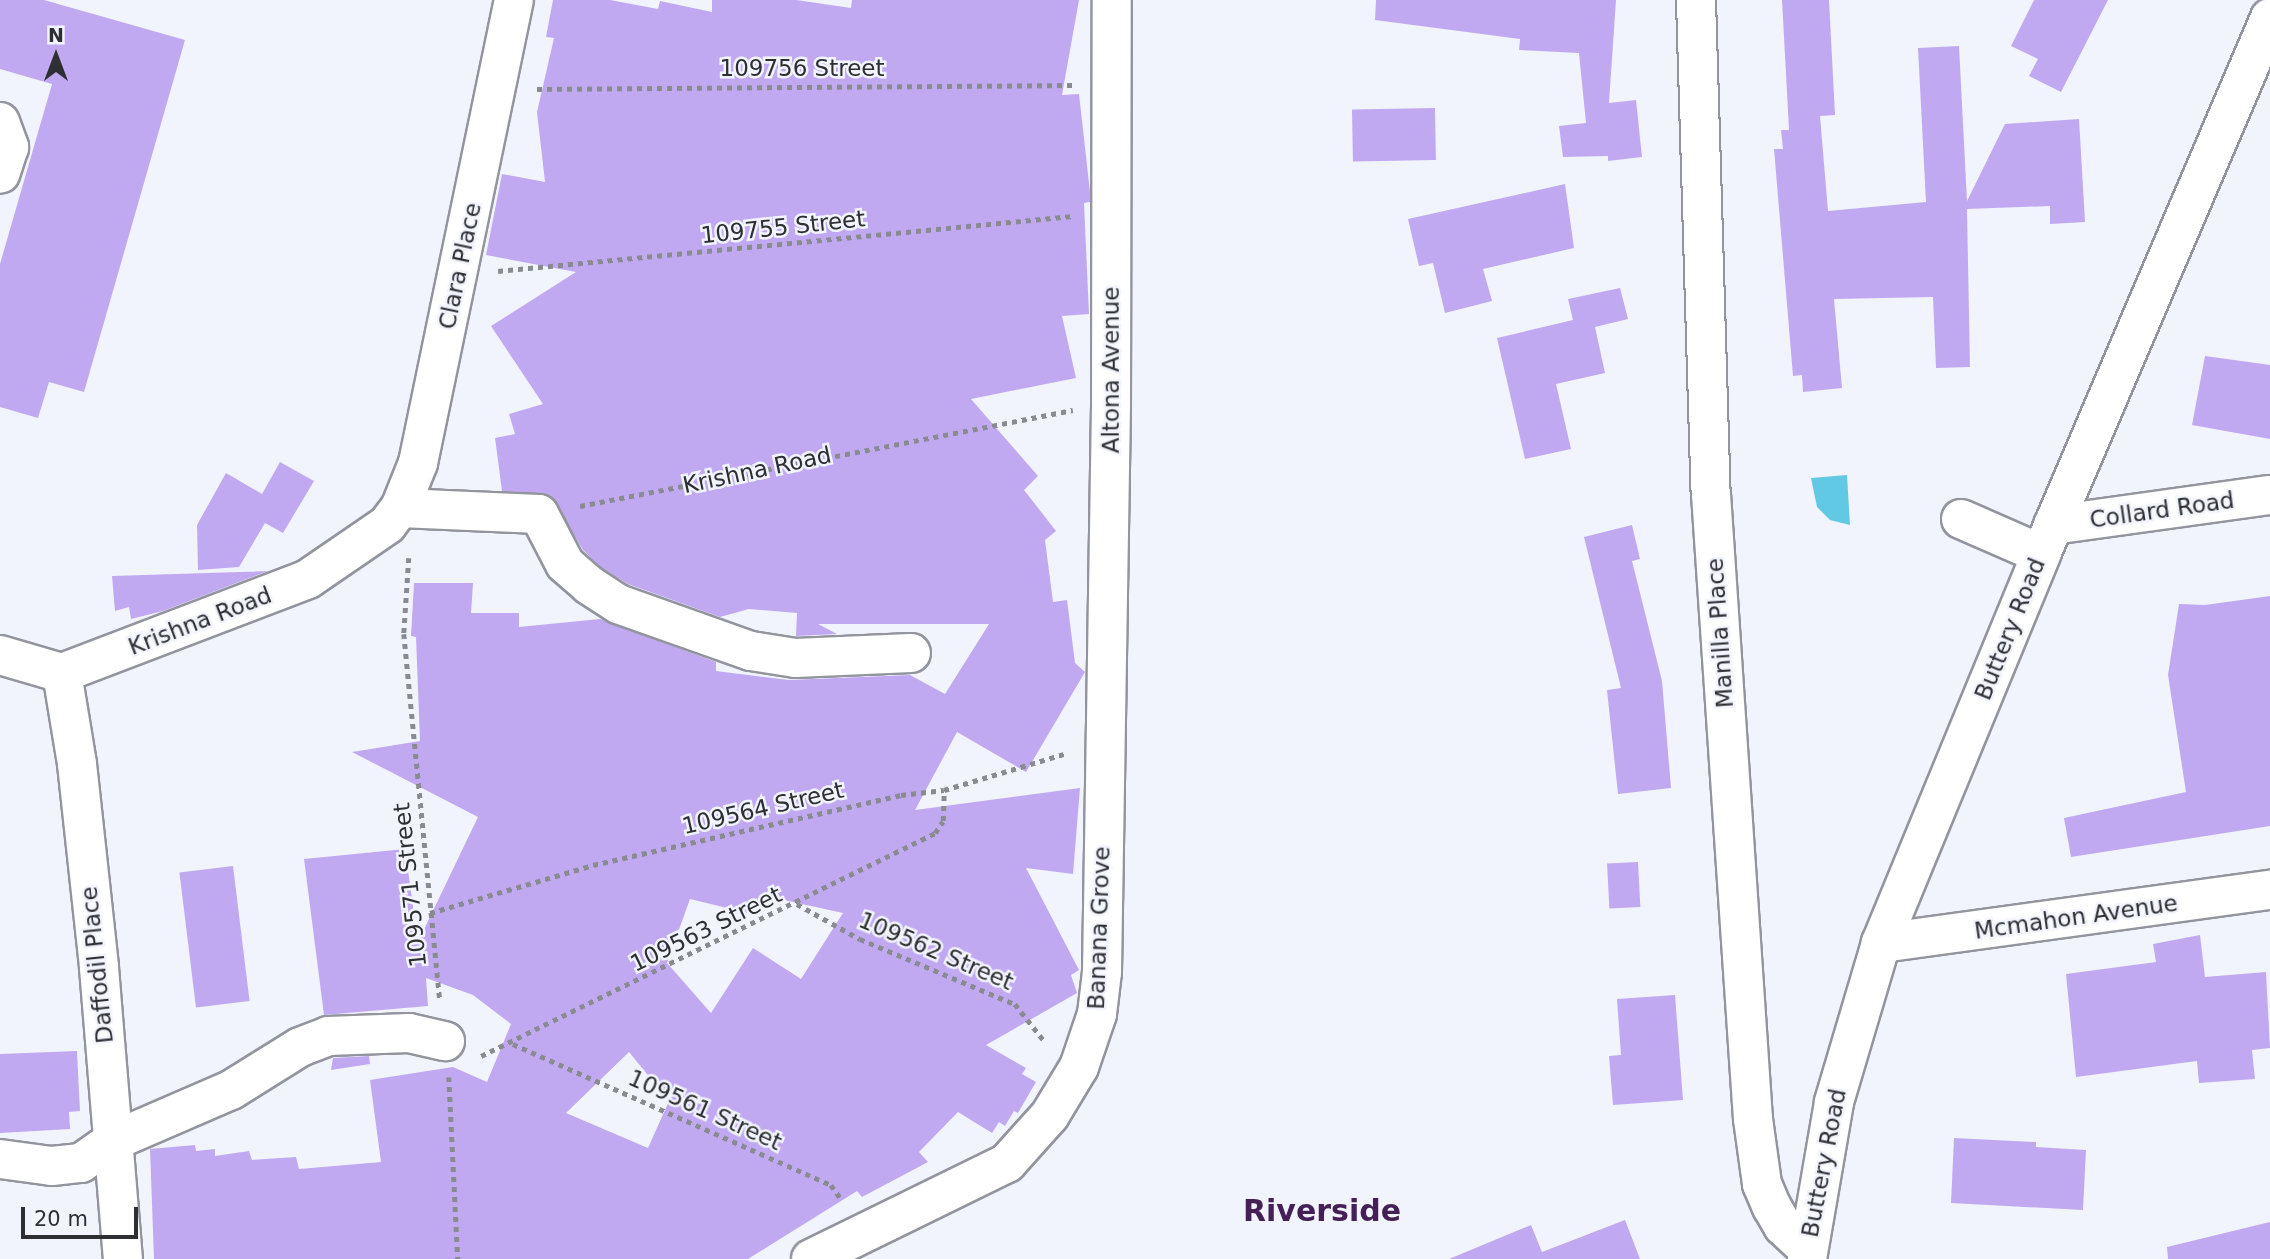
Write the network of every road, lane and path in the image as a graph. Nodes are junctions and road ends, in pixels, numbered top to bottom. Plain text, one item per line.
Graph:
1 (514, 0) edge
2 (1112, 0) edge
3 (1696, 0) edge
4 (2270, 18) edge
5 (1110, 85) junction
6 (495, 89) junction
7 (0, 122) edge
8 (0, 174) edge
9 (1111, 213) junction
10 (458, 274) junction
11 (1111, 403) junction
12 (2270, 495) edge
13 (400, 514) junction
14 (539, 514) junction
15 (1961, 519) dead end
16 (2047, 539) junction
17 (911, 653) dead end
18 (0, 655) edge
19 (62, 673) junction
20 (1105, 740) junction
21 (944, 790) junction
22 (2270, 890) edge
23 (796, 904) junction
24 (430, 913) junction
25 (1881, 943) junction
26 (512, 1044) junction
27 (447, 1055) junction
28 (1069, 1083) junction
29 (113, 1141) junction
30 (0, 1159) edge
31 (866, 1232) junction
32 (1808, 1254) edge
33 (123, 1259) edge
34 (458, 1259) edge
35 (811, 1259) edge

1 - 6 street, Clara Place
2 - 5 street, Altona Avenue
3 - 32 street, Manilla Place
4 - 16 street, Buttery Road
5 - 6 path, 109756 Street
5 - 9 street, Altona Avenue
6 - 10 street, Clara Place
7 - 8 street
9 - 10 path, 109755 Street
9 - 11 street, Altona Avenue
10 - 13 street, Clara Place
11 - 14 path, Krishna Road
11 - 20 street, Altona Avenue
12 - 16 street, Collard Road
13 - 14 street
13 - 19 street, Krishna Road
13 - 24 path, 109571 Street
14 - 17 street
15 - 16 street
16 - 25 street, Buttery Road
18 - 19 street
19 - 29 street, Daffodil Place
20 - 21 path, 109564 Street
20 - 28 street, Banana Grove
21 - 23 path, 109563 Street
21 - 24 path, 109564 Street
22 - 25 street, Mcmahon Avenue
23 - 26 path, 109563 Street
23 - 28 path, 109562 Street
24 - 27 path, 109571 Street
25 - 32 street, Buttery Road
26 - 27 path, 109563 Street
26 - 31 path, 109561 Street
27 - 29 street
27 - 34 path, 109571 Street
28 - 31 street, Banana Grove
29 - 30 street
29 - 33 street, Daffodil Place
31 - 35 street, Banana Grove

